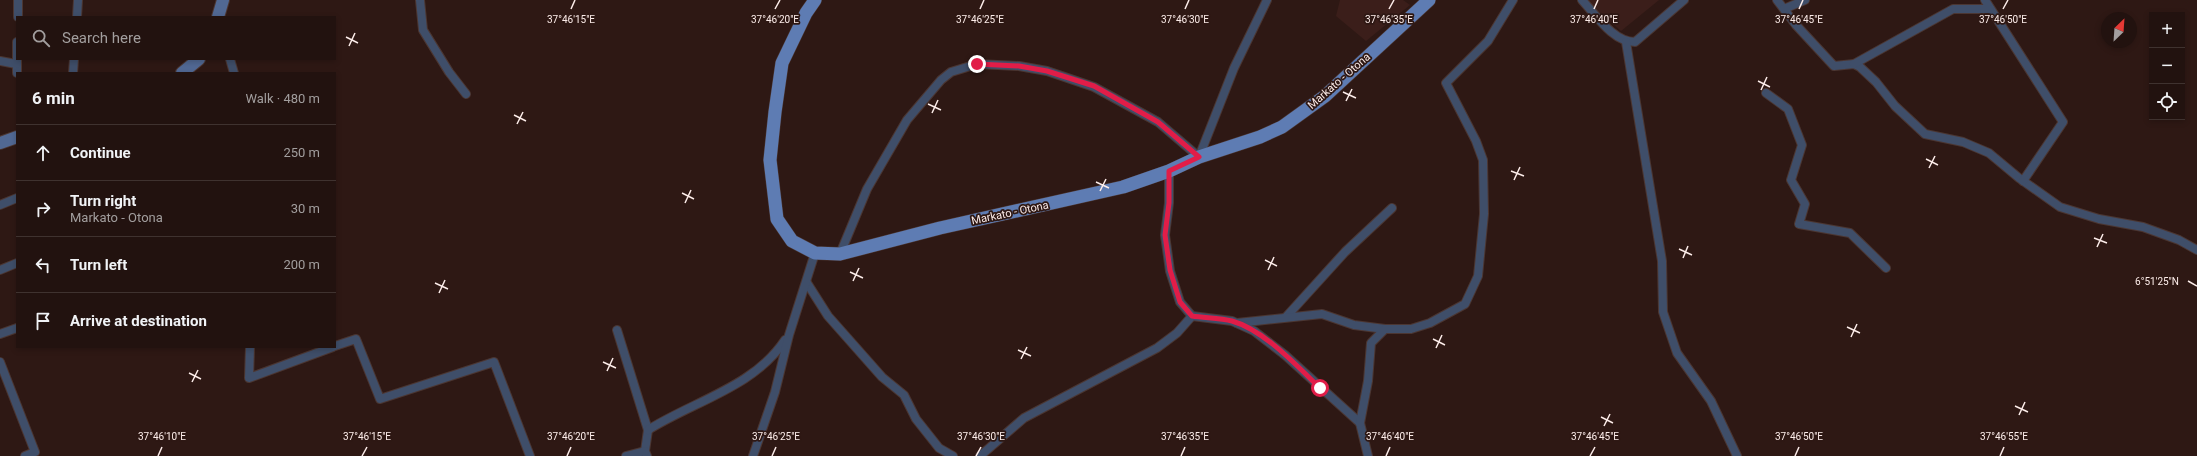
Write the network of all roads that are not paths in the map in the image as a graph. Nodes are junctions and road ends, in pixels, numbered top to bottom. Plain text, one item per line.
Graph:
1 (18, 0) edge
2 (78, 0) edge
3 (223, 0) edge
4 (420, 0) edge
5 (815, 0) edge
6 (1267, 0) edge
7 (1429, 0) edge
8 (1513, 0) edge
9 (1582, 0) edge
10 (1684, 0) edge
11 (1777, 0) edge
12 (1804, 0) edge
13 (1985, 0) edge
14 (1784, 9) junction
15 (1990, 9) junction
16 (18, 16) edge
17 (77, 16) edge
18 (219, 16) edge
19 (1626, 42) junction
20 (16, 60) edge
21 (74, 60) edge
22 (198, 60) edge
23 (230, 60) edge
24 (0, 61) edge
25 (16, 64) junction
26 (1854, 64) junction
27 (17, 72) edge
28 (73, 72) edge
29 (183, 72) edge
30 (234, 72) edge
31 (1766, 93) dead end
32 (466, 94) dead end
33 (16, 136) edge
34 (16, 136) edge
35 (0, 138) edge
36 (0, 143) edge
37 (1199, 157) junction
38 (1169, 171) junction
39 (2023, 181) junction
40 (16, 198) edge
41 (0, 205) edge
42 (1392, 208) dead end
43 (2197, 250) edge
44 (816, 253) junction
45 (840, 254) junction
46 (16, 263) edge
47 (1886, 268) dead end
48 (0, 270) edge
49 (807, 282) junction
50 (1192, 316) junction
51 (1286, 317) junction
52 (1236, 323) junction
53 (16, 328) edge
54 (1385, 329) junction
55 (617, 330) dead end
56 (0, 334) edge
57 (789, 335) junction
58 (336, 346) edge
59 (250, 348) edge
60 (331, 348) edge
61 (0, 362) edge
62 (1360, 423) junction
63 (648, 430) junction
64 (646, 453) edge
65 (25, 456) edge
66 (530, 456) edge
67 (626, 456) edge
68 (753, 456) edge
69 (953, 456) edge
70 (980, 456) edge
71 (1368, 456) edge
72 (1737, 456) edge

1 - 16 street
2 - 17 street
3 - 18 main road
4 - 32 street
5 - 44 main road, Markato - Otona
6 - 37 street
7 - 37 main road, Markato - Otona
8 - 54 street
9 - 19 street
10 - 19 street
11 - 14 street
12 - 14 street
13 - 15 street
14 - 26 street
15 - 26 street
15 - 39 street
19 - 72 street
20 - 25 street
21 - 28 street
22 - 29 main road
23 - 30 street
24 - 25 street
25 - 27 street
26 - 39 street
31 - 47 street
33 - 35 street
34 - 36 main road
37 - 38 main road, Markato - Otona
37 - 45 street
38 - 45 main road, Markato - Otona
38 - 50 street
39 - 43 street
40 - 41 street
42 - 51 street
44 - 45 main road, Markato - Otona
44 - 49 street
46 - 48 street
49 - 57 street
49 - 69 street
50 - 52 street
50 - 70 street
51 - 52 street
51 - 54 street
52 - 62 street
53 - 56 street
54 - 62 street
55 - 63 street
57 - 63 street
57 - 68 street
58 - 66 street
59 - 60 street
61 - 65 street
62 - 71 street
63 - 64 street
64 - 67 street

